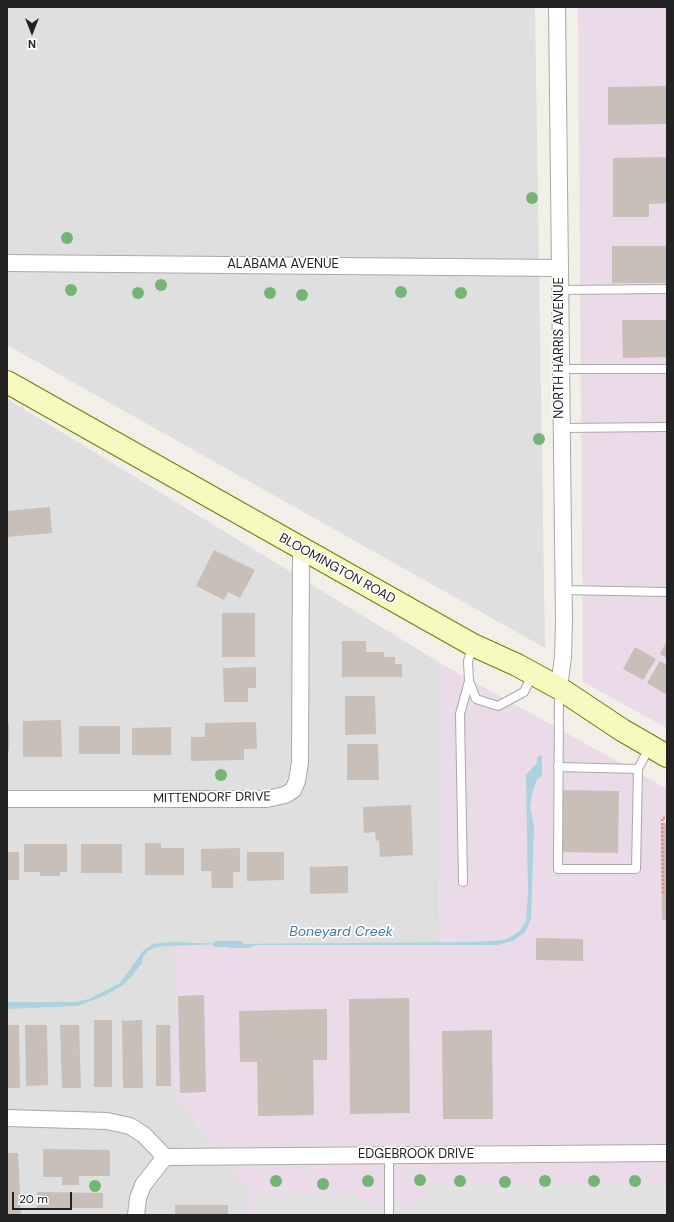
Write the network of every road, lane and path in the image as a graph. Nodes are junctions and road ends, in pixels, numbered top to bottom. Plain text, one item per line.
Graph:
1 (557, 7) edge
2 (7, 263) edge
3 (559, 268) junction
4 (667, 289) edge
5 (559, 290) junction
6 (560, 369) junction
7 (667, 369) edge
8 (7, 382) edge
9 (667, 427) edge
10 (561, 428) junction
11 (301, 548) junction
12 (563, 590) junction
13 (667, 592) edge
14 (473, 645) junction
15 (532, 674) junction
16 (469, 681) junction
17 (559, 688) junction
18 (663, 753) edge
19 (558, 766) junction
20 (638, 768) junction
21 (7, 799) edge
22 (667, 818) edge
23 (463, 882) dead end
24 (663, 893) dead end
25 (7, 1118) edge
26 (667, 1153) edge
27 (389, 1156) junction
28 (165, 1157) junction
29 (136, 1215) edge
30 (389, 1215) edge

1 - 3 street, NORTH HARRIS AVENUE
2 - 3 street, ALABAMA AVENUE
3 - 5 street, NORTH HARRIS AVENUE
4 - 5 lane
5 - 6 street, NORTH HARRIS AVENUE
6 - 7 lane
6 - 10 street, NORTH HARRIS AVENUE
8 - 11 main road, BLOOMINGTON ROAD
9 - 10 lane
10 - 12 street, NORTH HARRIS AVENUE
11 - 14 main road, BLOOMINGTON ROAD
11 - 21 street, MITTENDORF DRIVE
12 - 13 lane
12 - 17 street, NORTH HARRIS AVENUE
14 - 15 main road, BLOOMINGTON ROAD
14 - 16 lane
15 - 16 lane
15 - 17 main road, BLOOMINGTON ROAD
16 - 23 lane
17 - 18 main road, BLOOMINGTON ROAD
17 - 19 lane
18 - 20 lane
19 - 20 lane
19 - 20 lane
22 - 24 path
25 - 28 street
26 - 27 street, EDGEBROOK DRIVE
27 - 28 street, EDGEBROOK DRIVE
27 - 30 lane
28 - 29 street

